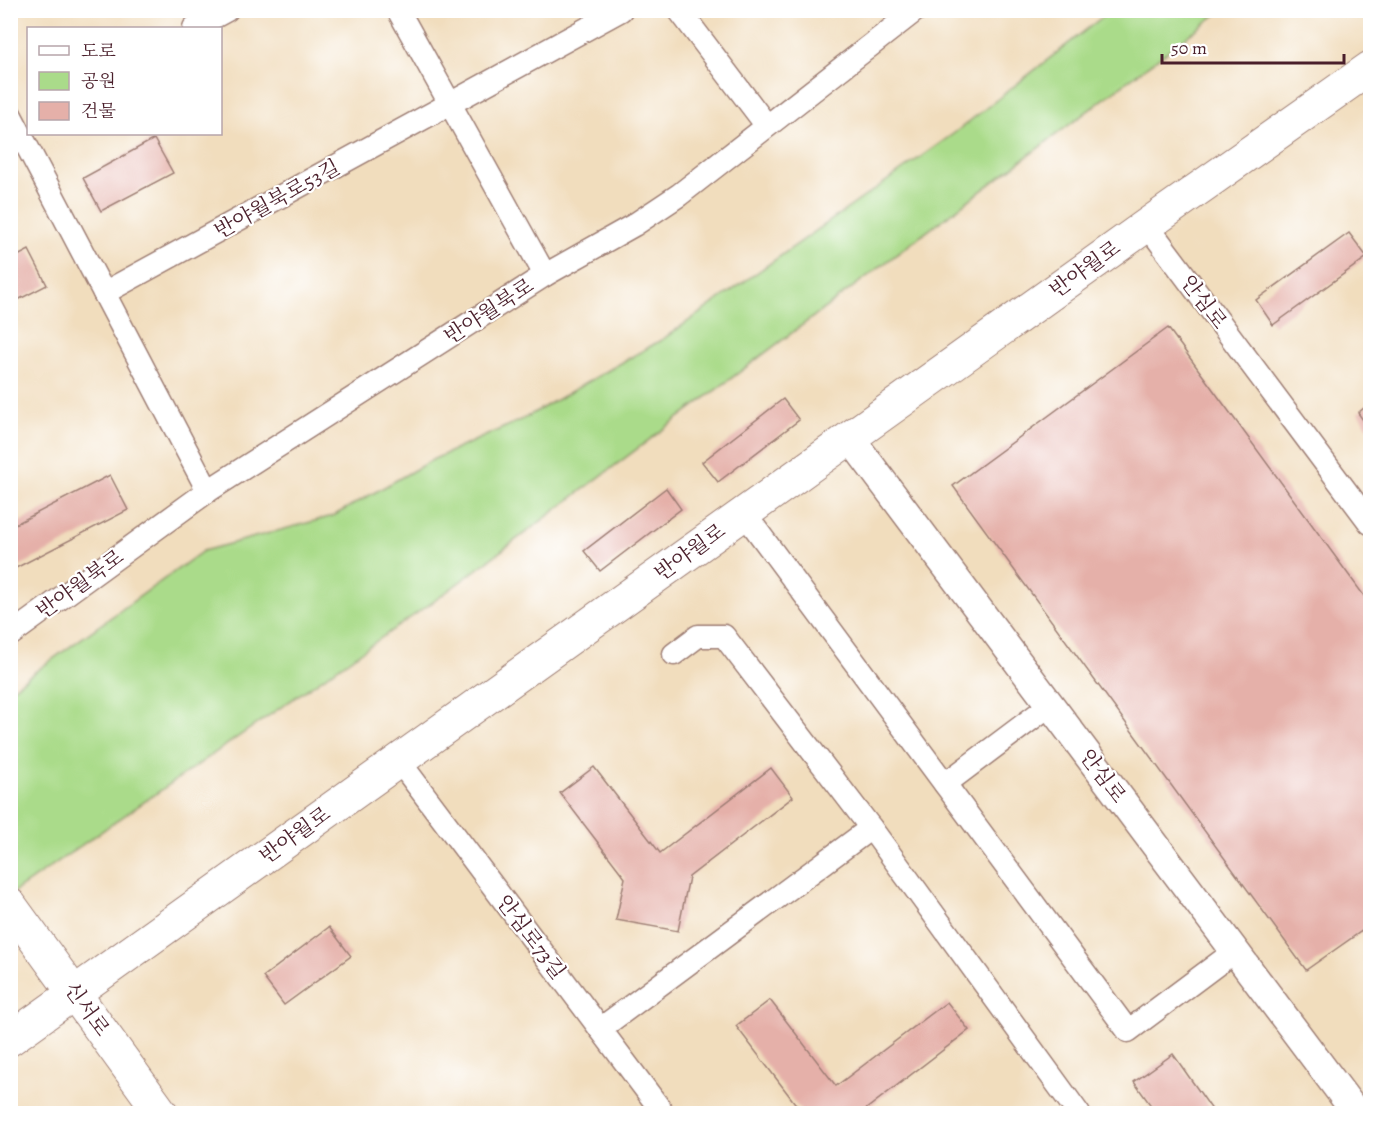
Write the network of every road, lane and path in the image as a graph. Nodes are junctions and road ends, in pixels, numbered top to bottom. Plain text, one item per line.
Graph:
1 (227, 10) edge
2 (398, 10) edge
3 (621, 10) edge
4 (679, 10) edge
5 (916, 10) edge
6 (196, 27) edge
7 (1371, 68) edge
8 (450, 104) junction
9 (19, 119) edge
10 (767, 126) junction
11 (1147, 225) junction
12 (545, 275) junction
13 (104, 293) junction
14 (850, 438) junction
15 (208, 491) junction
16 (744, 513) junction
17 (1371, 523) edge
18 (10, 635) edge
19 (674, 654) dead end
20 (1050, 705) junction
21 (399, 761) junction
22 (945, 784) junction
23 (871, 828) junction
24 (10, 905) edge
25 (1235, 951) junction
26 (75, 992) junction
27 (600, 1029) junction
28 (10, 1039) edge
29 (162, 1113) edge
30 (664, 1113) edge
31 (1079, 1113) edge
32 (1357, 1113) edge

1 - 6 street
2 - 8 street
3 - 8 street, 반야월북로53길
4 - 10 street
5 - 10 street, 반야월북로
7 - 11 main road, 반야월로
8 - 12 street
8 - 13 street, 반야월북로53길
9 - 13 street
10 - 12 street, 반야월북로
11 - 14 main road, 반야월로
11 - 17 street, 안심로
12 - 15 street, 반야월북로
13 - 15 street
14 - 16 main road, 반야월로
14 - 20 street, 안심로
15 - 18 street, 반야월북로
16 - 21 main road, 반야월로
16 - 22 street
19 - 23 street
20 - 22 street
20 - 25 street, 안심로
21 - 26 main road, 반야월로
21 - 27 street, 안심로73길
22 - 25 street
23 - 27 street
23 - 31 street
24 - 26 main road, 신서로
25 - 32 street, 안심로
26 - 28 main road, 반야월로
26 - 29 main road, 신서로
27 - 30 street, 안심로73길

